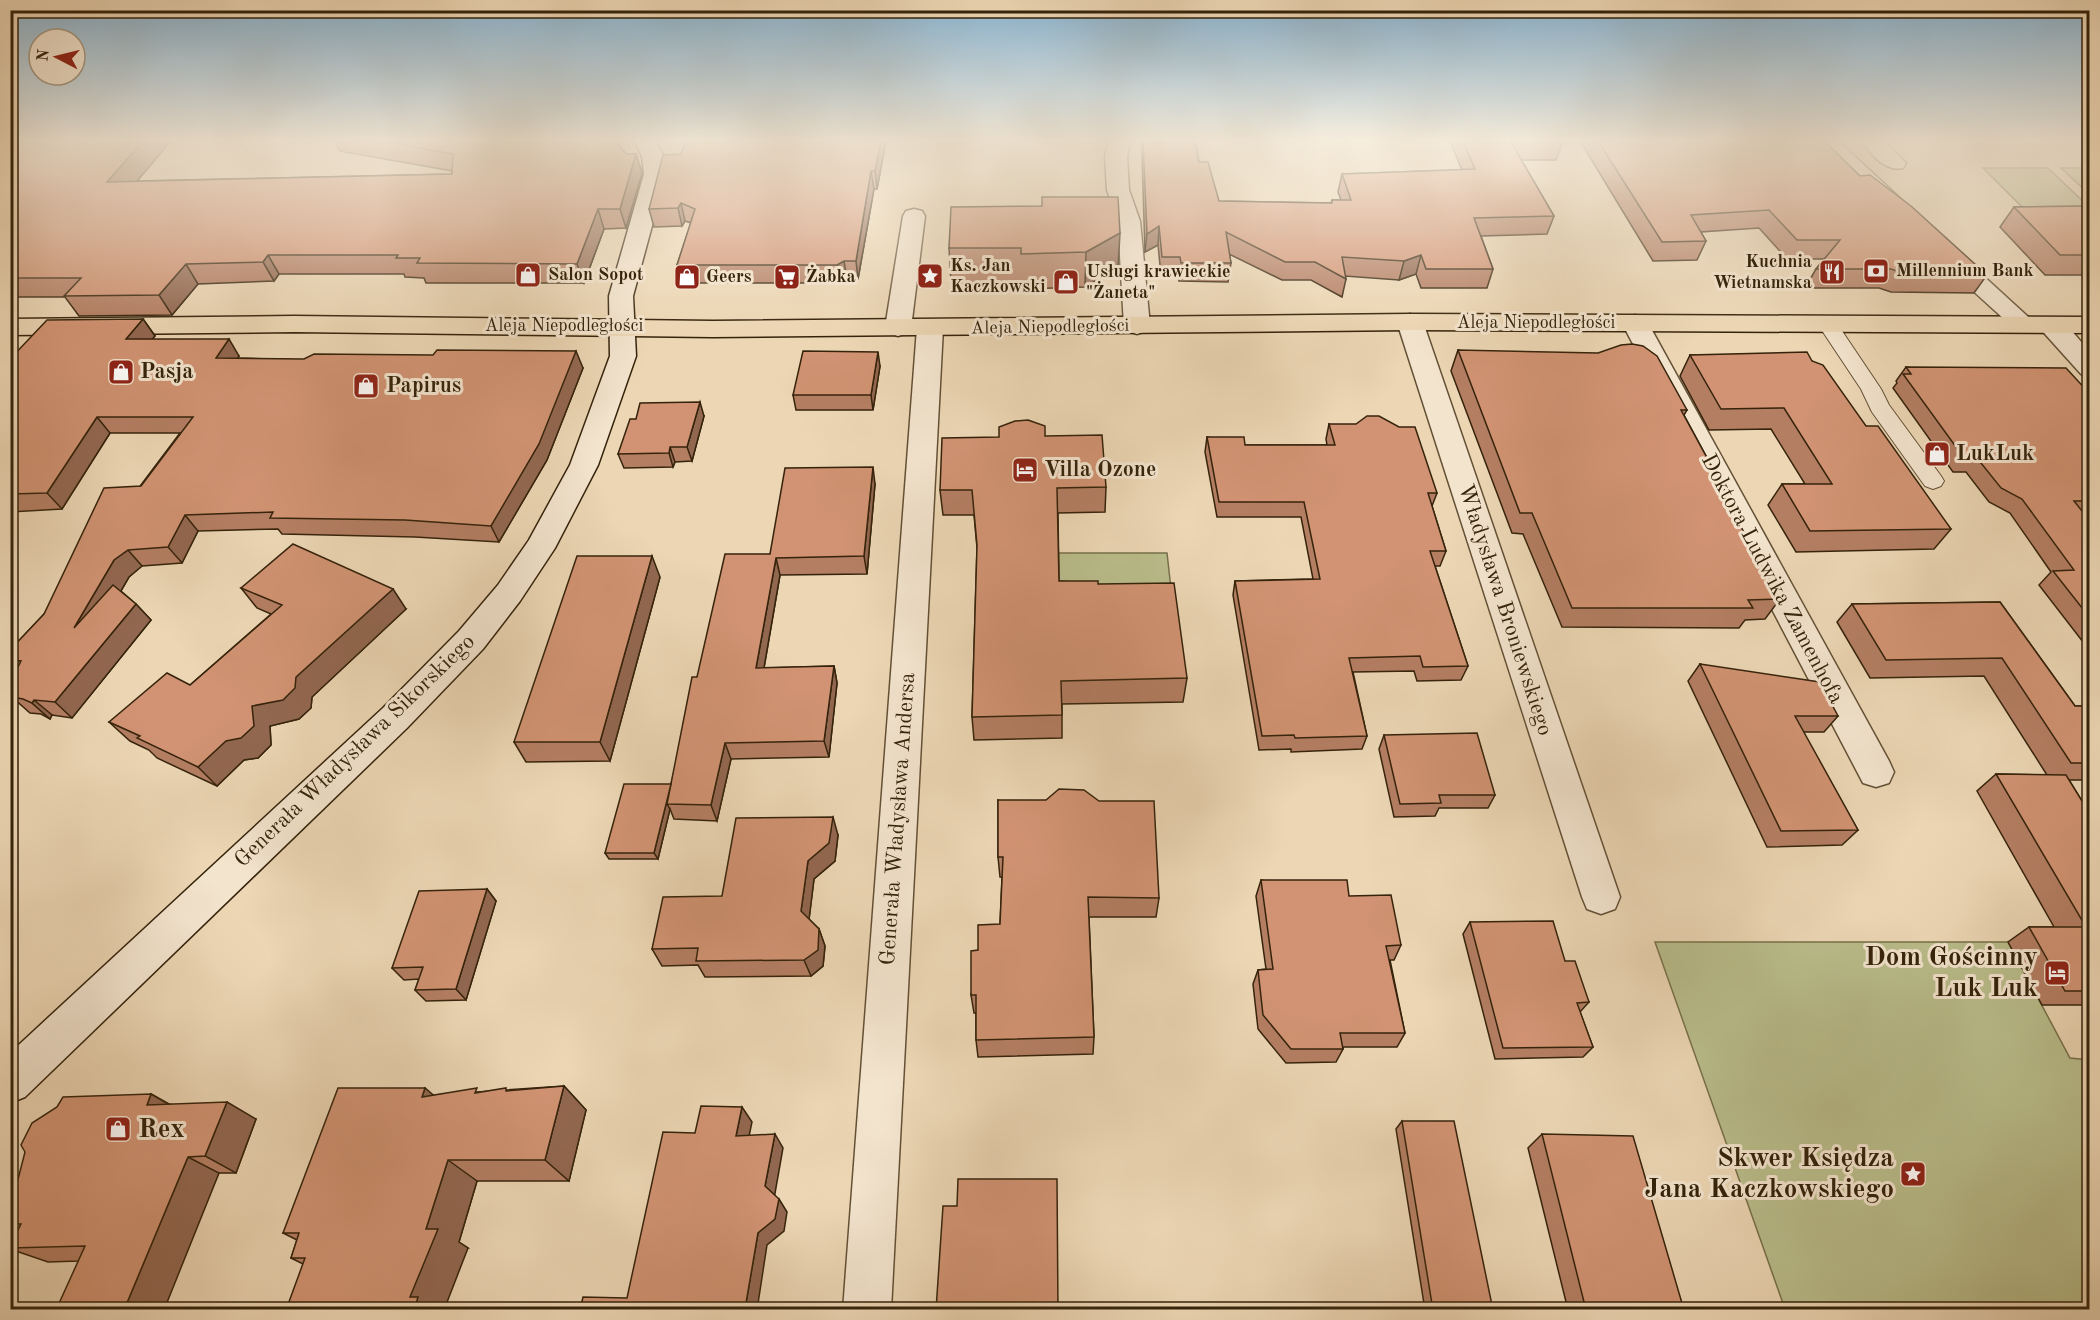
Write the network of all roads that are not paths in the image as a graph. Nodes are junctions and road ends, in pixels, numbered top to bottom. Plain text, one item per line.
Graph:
1 (647, 203) edge
2 (1122, 203) edge
3 (1891, 203) edge
4 (914, 216) dead end
5 (1410, 322) junction
6 (1635, 323) junction
7 (1827, 323) junction
8 (2037, 324) junction
9 (2090, 325) edge
10 (622, 326) junction
11 (1137, 326) junction
12 (10, 327) edge
13 (914, 328) junction
14 (2090, 368) edge
15 (1933, 481) dead end
16 (1876, 772) dead end
17 (1601, 897) dead end
18 (10, 1082) edge
19 (867, 1310) edge

1 - 10 street, Generała Władysława Sikorskiego
2 - 11 street
3 - 8 street
4 - 13 street, Generała Władysława Andersa
5 - 6 main road, Aleja Niepodległości
5 - 11 main road, Aleja Niepodległości
5 - 17 street, Władysława Broniewskiego
6 - 7 main road, Aleja Niepodległości
6 - 16 street, Doktora Ludwika Zamenhofa
7 - 8 main road, Aleja Niepodległości
7 - 15 lane
8 - 9 main road, Aleja Niepodległości
8 - 14 street
10 - 12 main road, Aleja Niepodległości
10 - 13 main road, Aleja Niepodległości
10 - 18 street, Generała Władysława Sikorskiego
11 - 13 main road, Aleja Niepodległości
13 - 19 street, Generała Władysława Andersa

